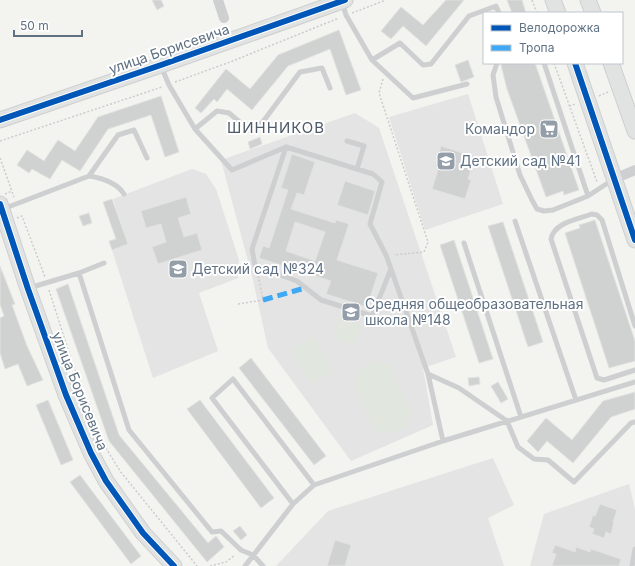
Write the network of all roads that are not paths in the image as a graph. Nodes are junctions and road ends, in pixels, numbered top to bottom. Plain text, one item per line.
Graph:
1 (218, 0) edge
2 (553, 0) edge
3 (588, 0) edge
4 (317, 5) edge
5 (344, 5) edge
6 (499, 12) edge
7 (558, 12) edge
8 (593, 12) edge
9 (224, 18) dead end
10 (372, 60) junction
11 (497, 64) edge
12 (544, 64) edge
13 (575, 64) edge
14 (611, 64) edge
15 (161, 65) junction
16 (468, 84) dead end
17 (330, 88) dead end
18 (0, 120) edge
19 (195, 129) junction
20 (635, 131) edge
21 (347, 141) dead end
22 (286, 147) junction
23 (147, 158) dead end
24 (357, 169) junction
25 (635, 170) edge
26 (89, 176) junction
27 (614, 178) junction
28 (124, 194) dead end
29 (588, 196) junction
30 (4, 207) edge
31 (515, 221) dead end
32 (635, 240) edge
33 (464, 242) dead end
34 (104, 263) dead end
35 (391, 269) junction
36 (79, 274) junction
37 (28, 289) junction
38 (635, 326) edge
39 (635, 370) edge
40 (428, 374) junction
41 (635, 382) edge
42 (576, 400) junction
43 (520, 417) junction
44 (507, 421) junction
45 (635, 422) edge
46 (442, 441) junction
47 (314, 485) junction
48 (293, 504) junction
49 (635, 549) edge
50 (253, 555) junction
51 (174, 566) edge
52 (245, 566) edge
53 (262, 566) edge
54 (632, 566) edge

1 - 9 street
2 - 7 street
3 - 8 street
4 - 5 street, улица Борисевича
4 - 15 street, улица Борисевича
5 - 10 lane
6 - 10 lane
10 - 16 lane
11 - 29 lane
12 - 29 lane
13 - 27 street
14 - 20 street
15 - 18 street, улица Борисевича
15 - 19 lane
17 - 19 lane
19 - 22 lane
21 - 24 lane
22 - 24 lane
22 - 35 lane
23 - 26 lane
24 - 35 lane
25 - 27 street
26 - 28 lane
26 - 30 lane
27 - 29 lane
27 - 32 street
30 - 37 street, улица Борисевича
31 - 42 lane
33 - 43 lane
34 - 36 lane
35 - 40 lane
36 - 37 lane
36 - 50 lane
37 - 51 street, улица Борисевича
38 - 39 lane
40 - 44 lane
40 - 46 lane
41 - 42 lane
42 - 43 lane
43 - 44 lane
44 - 45 lane
44 - 46 lane
46 - 47 lane
47 - 48 lane
47 - 48 lane
48 - 50 lane
49 - 54 lane
50 - 52 lane
50 - 53 lane

